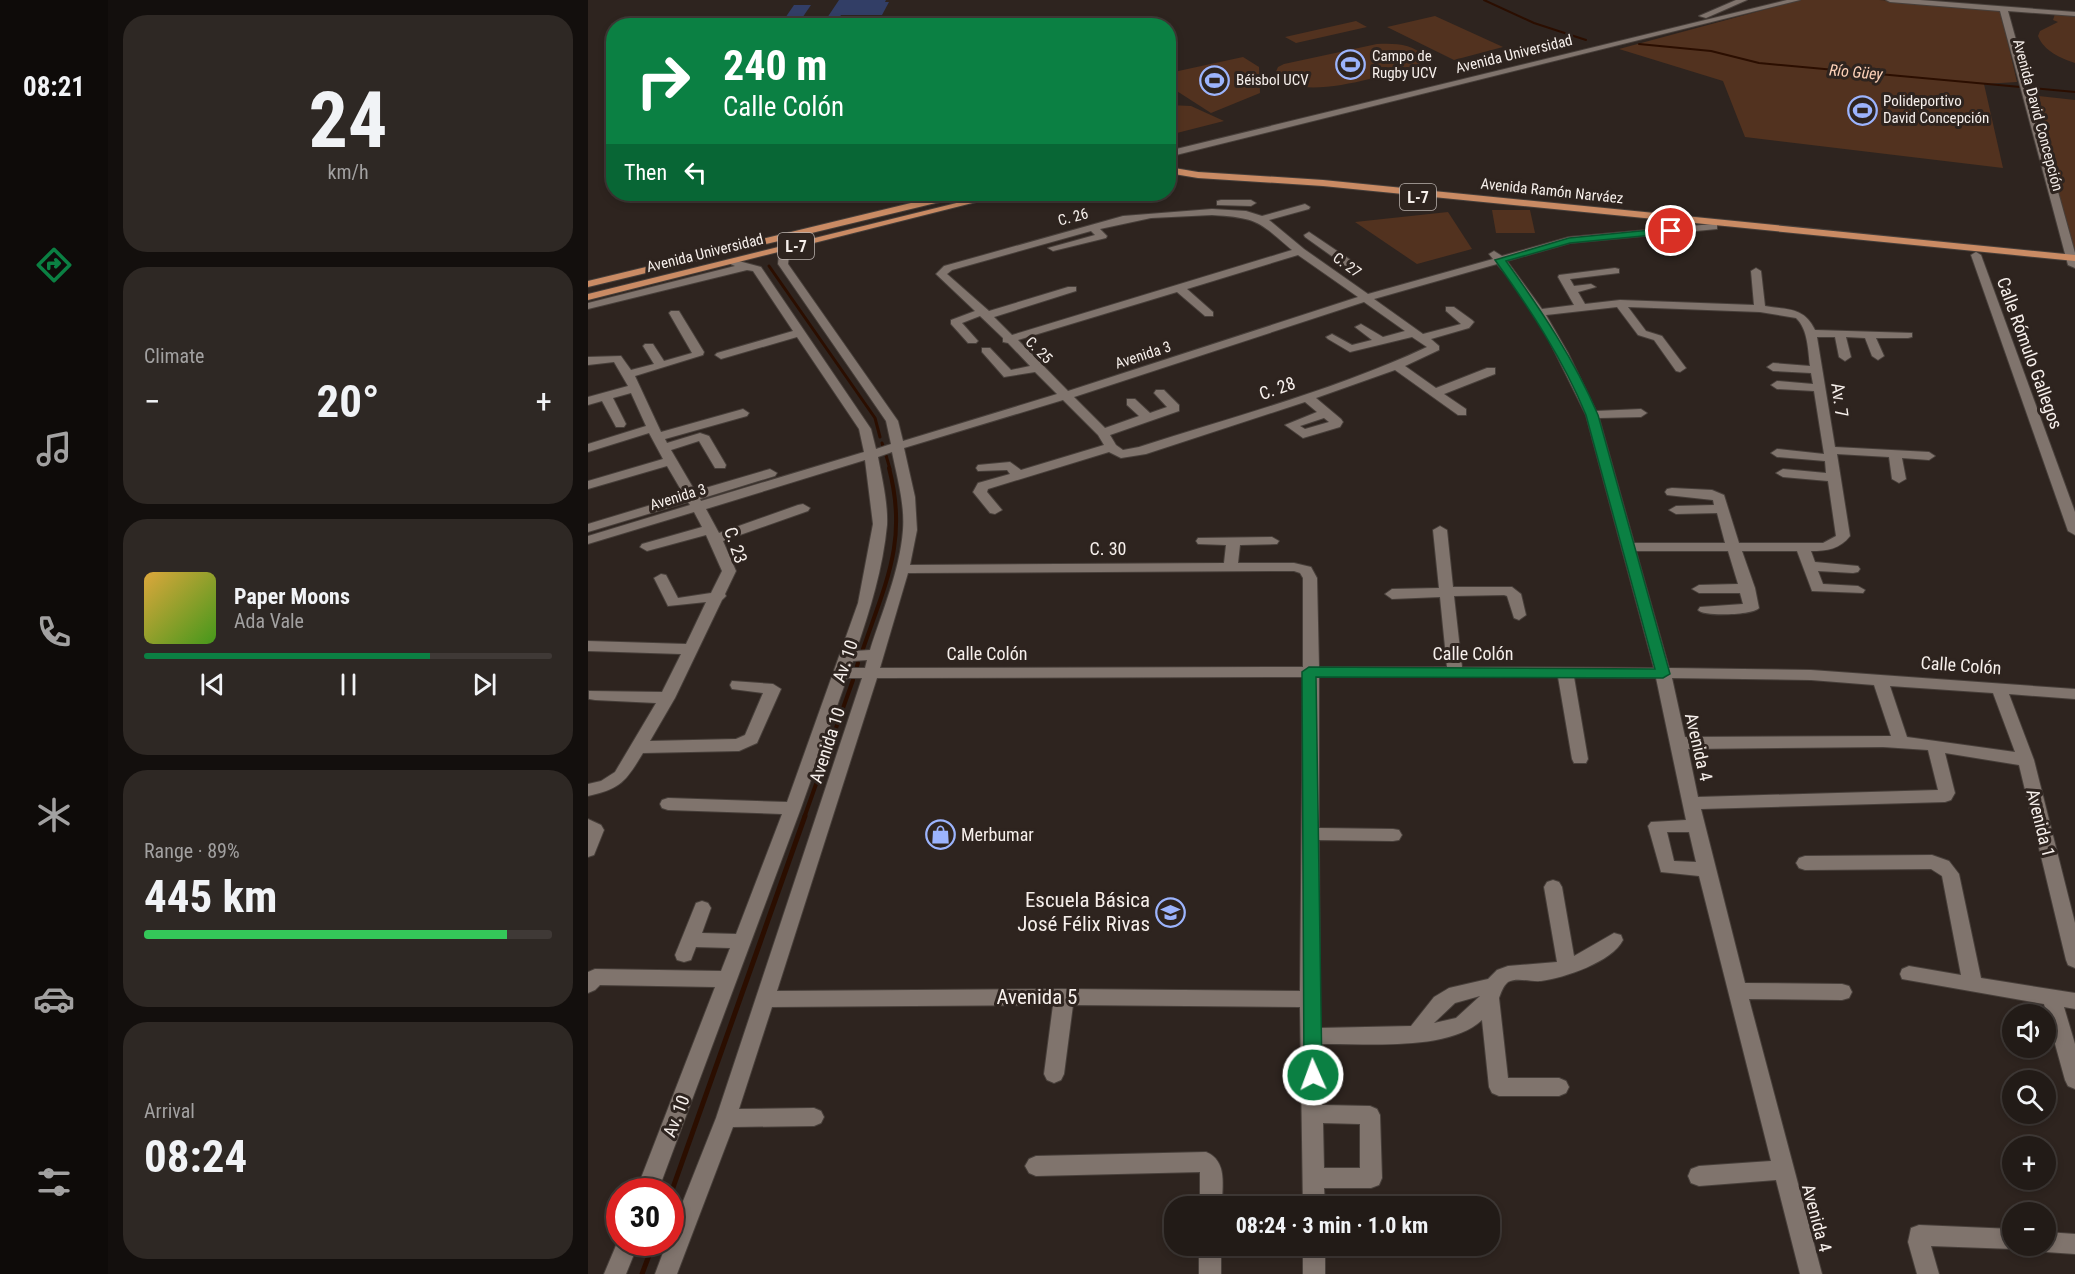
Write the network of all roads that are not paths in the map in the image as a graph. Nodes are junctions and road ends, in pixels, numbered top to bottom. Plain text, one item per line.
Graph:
1 (1743, 0) edge
2 (1770, 0) edge
3 (1795, 0) edge
4 (1890, 0) edge
5 (1999, 8) junction
6 (2075, 14) edge
7 (1703, 16) junction
8 (1543, 59) junction
9 (1176, 143) edge
10 (1176, 152) edge
11 (1176, 171) edge
12 (1176, 179) edge
13 (934, 201) edge
14 (975, 201) edge
15 (1251, 203) dead end
16 (1305, 207) dead end
17 (1212, 212) junction
18 (1246, 214) joint
19 (1262, 219) junction
20 (1628, 222) junction
21 (1667, 222) junction
22 (1700, 222) junction
23 (1048, 227) dead end
24 (1093, 227) junction
25 (1713, 227) junction
26 (1309, 235) dead end
27 (1057, 237) junction
28 (792, 247) junction
29 (1053, 248) dead end
30 (1328, 250) junction
31 (1304, 253) junction
32 (1976, 255) junction
33 (1497, 257) junction
34 (2070, 261) edge
35 (731, 262) junction
36 (783, 264) junction
37 (1351, 265) dead end
38 (753, 267) junction
39 (948, 268) joint
40 (1615, 271) dead end
41 (1756, 271) dead end
42 (588, 284) edge
43 (1179, 287) junction
44 (1591, 287) dead end
45 (1072, 290) dead end
46 (1570, 290) junction
47 (1363, 295) junction
48 (588, 297) edge
49 (1620, 303) junction
50 (588, 306) edge
51 (1581, 307) junction
52 (1450, 309) dead end
53 (1760, 309) junction
54 (675, 313) dead end
55 (985, 313) junction
56 (1538, 313) junction
57 (1209, 314) dead end
58 (1361, 327) dead end
59 (800, 333) junction
60 (1811, 333) junction
61 (1840, 334) junction
62 (1908, 335) dead end
63 (1870, 336) junction
64 (1332, 337) dead end
65 (1421, 338) junction
66 (1007, 340) junction
67 (972, 341) dead end
68 (1381, 342) junction
69 (649, 346) dead end
70 (986, 350) dead end
71 (721, 355) dead end
72 (1845, 357) dead end
73 (1878, 357) dead end
74 (595, 359) edge
75 (661, 366) junction
76 (1396, 366) junction
77 (1773, 367) dead end
78 (1036, 368) junction
79 (1680, 368) dead end
80 (1818, 370) junction
81 (1491, 372) dead end
82 (632, 381) junction
83 (1777, 385) dead end
84 (1820, 388) junction
85 (1060, 392) junction
86 (1160, 393) dead end
87 (1433, 393) junction
88 (606, 396) junction
89 (1307, 397) junction
90 (588, 401) edge
91 (1131, 402) dead end
92 (1462, 412) dead end
93 (742, 413) dead end
94 (1326, 413) dead end
95 (1641, 413) dead end
96 (1592, 415) junction
97 (1148, 418) junction
98 (620, 424) dead end
99 (1103, 433) junction
100 (658, 438) junction
101 (897, 440) junction
102 (588, 448) edge
103 (869, 449) junction
104 (1116, 451) junction
105 (1777, 453) dead end
106 (1829, 454) junction
107 (1895, 454) junction
108 (1929, 456) dead end
109 (672, 460) junction
110 (720, 465) dead end
111 (983, 468) dead end
112 (1783, 473) dead end
113 (1019, 475) junction
114 (1833, 477) junction
115 (1899, 479) dead end
116 (588, 485) edge
117 (1672, 492) dead end
118 (696, 501) junction
119 (803, 508) dead end
120 (1723, 509) junction
121 (994, 510) dead end
122 (1676, 510) dead end
123 (2073, 523) edge
124 (588, 528) edge
125 (1440, 530) dead end
126 (714, 533) junction
127 (588, 540) edge
128 (1203, 541) dead end
129 (1233, 541) junction
130 (1272, 541) dead end
131 (1733, 546) junction
132 (647, 547) dead end
133 (1628, 547) junction
134 (1802, 547) junction
135 (1809, 566) junction
136 (1231, 567) junction
137 (902, 569) junction
138 (1853, 569) dead end
139 (661, 578) dead end
140 (1748, 588) junction
141 (1699, 589) dead end
142 (1858, 590) dead end
143 (1448, 593) junction
144 (1392, 594) dead end
145 (719, 596) junction
146 (1705, 610) dead end
147 (1519, 615) dead end
148 (588, 646) edge
149 (691, 649) junction
150 (876, 655) junction
151 (846, 656) junction
152 (1309, 672) junction
153 (1565, 672) junction
154 (841, 673) junction
155 (871, 673) junction
156 (1455, 673) junction
157 (1663, 674) junction
158 (1880, 679) junction
159 (738, 686) dead end
160 (1999, 688) junction
161 (2075, 694) edge
162 (595, 696) dead end
163 (666, 698) junction
164 (1901, 742) junction
165 (1678, 743) junction
166 (1935, 746) junction
167 (639, 747) junction
168 (1580, 759) dead end
169 (2026, 760) junction
170 (588, 790) edge
171 (1693, 803) junction
172 (668, 804) dead end
173 (793, 808) junction
174 (588, 825) edge
175 (1697, 826) junction
176 (1312, 834) junction
177 (1393, 835) dead end
178 (588, 850) edge
179 (1805, 863) dead end
180 (1706, 870) junction
181 (1553, 887) dead end
182 (702, 908) dead end
183 (1614, 939) dead end
184 (742, 941) junction
185 (2074, 955) edge
186 (1567, 968) junction
187 (1909, 974) dead end
188 (728, 979) junction
189 (1972, 982) junction
190 (588, 985) edge
191 (1737, 991) junction
192 (1491, 992) junction
193 (1842, 992) dead end
194 (1064, 997) junction
195 (2052, 997) junction
196 (765, 999) junction
197 (1310, 999) junction
198 (2075, 1001) edge
199 (1417, 1032) junction
200 (1312, 1036) junction
201 (1053, 1074) dead end
202 (2075, 1080) edge
203 (1559, 1087) dead end
204 (1314, 1114) junction
205 (814, 1117) dead end
206 (726, 1118) junction
207 (1036, 1166) dead end
208 (1784, 1170) junction
209 (1699, 1176) dead end
210 (652, 1178) edge
211 (1314, 1178) junction
212 (1211, 1196) edge
213 (1314, 1196) edge
214 (2002, 1239) edge
215 (2056, 1243) edge
216 (2075, 1244) edge
217 (622, 1256) edge
218 (1210, 1256) edge
219 (1314, 1256) edge
220 (615, 1274) edge
221 (666, 1274) edge
222 (1210, 1274) edge
223 (1314, 1274) edge
224 (1812, 1274) edge
225 (1928, 1274) edge

1 - 7 street
2 - 7 street, Avenida Universidad
3 - 8 street, Avenida Universidad
4 - 5 street
5 - 6 street
5 - 34 street, Avenida David Concepción
7 - 8 street, Avenida Universidad
8 - 9 street, Avenida Universidad
8 - 10 street, Avenida Universidad
11 - 22 main road, Avenida Ramón Narváez / L-7
12 - 20 main road, Avenida Ramón Narváez / L-7
13 - 42 main road, Avenida Universidad / L-7
14 - 28 main road, Avenida Universidad / L-7
15 - 17 street
16 - 19 street
17 - 18 street, C. 26
17 - 24 street, C. 26
18 - 19 street, C. 27
19 - 31 street, C. 27
20 - 21 street, Avenida 3
20 - 33 street, Avenida 3
21 - 22 street, Avenida 3
21 - 25 main road
22 - 34 main road, Avenida Ramón Narváez / L-7
23 - 27 street
24 - 27 street, C. 26
24 - 29 street
25 - 32 main road
25 - 33 street, Avenida 3
26 - 30 street
27 - 39 street, C. 26
28 - 35 main road, Avenida Universidad / L-7
28 - 36 street
30 - 31 street
30 - 37 street
31 - 43 street
31 - 47 street, C. 27
32 - 34 main road
32 - 123 street, Calle Rómulo Gallegos
33 - 47 street, Avenida 3
33 - 56 street, Avenida 4
35 - 38 street
35 - 48 main road, Avenida Universidad / L-7
36 - 38 street
36 - 101 street, Avenida 10
38 - 50 street
38 - 59 street, Av. 10
39 - 55 street, C. 25
40 - 46 street
41 - 53 street
43 - 57 street
43 - 66 street
44 - 46 street
45 - 55 street
46 - 51 street
47 - 65 street, C. 27
47 - 85 street, Avenida 3
49 - 51 street
49 - 53 street
49 - 79 street
51 - 56 street
52 - 65 street
53 - 60 street
54 - 75 street
55 - 66 street, C. 25
55 - 67 street
56 - 96 street, Avenida 4
58 - 68 street
59 - 71 street
59 - 103 street, Av. 10
60 - 61 street
60 - 80 street, Av. 7
61 - 63 street
61 - 72 street
62 - 63 street
63 - 73 street
64 - 68 street
65 - 68 street
65 - 76 street, C. 28
66 - 78 street, C. 25
69 - 75 street
70 - 78 street
74 - 82 street, C. 23
75 - 82 street
76 - 87 street
76 - 89 street, C. 28
77 - 80 street
78 - 85 street, C. 25
80 - 84 street, Av. 7
81 - 87 street
82 - 88 street
82 - 100 street, C. 23
83 - 84 street
84 - 106 street, Av. 7
85 - 99 street, C. 25
85 - 101 street, Avenida 3
86 - 97 street
87 - 92 street
88 - 90 street
88 - 98 street
89 - 94 street
89 - 104 street, C. 28
91 - 97 street
93 - 100 street
95 - 96 street
96 - 133 street, Avenida 4
97 - 99 street
99 - 104 street, C. 25
100 - 102 street
100 - 109 street, C. 23
100 - 110 street
101 - 103 street, Avenida 3
101 - 137 street, Avenida 10
103 - 118 street, Avenida 3
103 - 151 street, Av. 10
104 - 113 street, C. 28
105 - 106 street
106 - 107 street
106 - 114 street, Av. 7
107 - 108 street
107 - 115 street
109 - 116 street
109 - 118 street, C. 23
111 - 113 street
112 - 114 street
113 - 121 street, C. 28
114 - 134 street, Av. 7
117 - 120 street
118 - 124 street, Avenida 3
118 - 126 street, C. 23
118 - 127 street, Avenida 3
119 - 126 street
120 - 122 street
120 - 131 street
125 - 143 street
126 - 132 street
126 - 145 street, C. 23
128 - 129 street
129 - 130 street
129 - 136 street
131 - 133 street, Av. 7
131 - 134 street, Av. 7
131 - 140 street
133 - 157 street, Avenida 4
134 - 135 street
135 - 138 street
135 - 142 street
136 - 137 street, C. 30
136 - 152 street, C. 30
137 - 150 street, Avenida 10
139 - 145 street
140 - 141 street
140 - 146 street
143 - 144 street
143 - 147 street
143 - 156 street
145 - 149 street, C. 23
148 - 149 street
149 - 163 street, C. 23
150 - 151 street
150 - 155 street, Avenida 10
151 - 154 street, Av. 10
152 - 155 street, Calle Colón
152 - 156 street, Calle Colón
152 - 176 street
153 - 156 street, Calle Colón
153 - 157 street, Calle Colón
153 - 168 street
154 - 155 street, Calle Colón
154 - 173 street, Av. 10
155 - 196 street, Avenida 10
157 - 158 street, Calle Colón
157 - 165 street, Avenida 4
158 - 160 street, Calle Colón
158 - 164 street
159 - 167 street
160 - 161 street, Calle Colón
160 - 169 street, Avenida 1
162 - 163 street
163 - 167 street, C. 23
164 - 165 street
164 - 166 street
165 - 171 street, Avenida 4
166 - 169 street
166 - 171 street
167 - 170 street, C. 23
169 - 185 street, Avenida 1
171 - 175 street, Avenida 4
172 - 173 street
173 - 184 street, Av. 10
174 - 178 street
175 - 180 street, Avenida 4
175 - 180 street
176 - 177 street
176 - 197 street
179 - 189 street
180 - 191 street, Avenida 4
181 - 186 street
182 - 184 street
183 - 186 street
184 - 188 street, Av. 10
186 - 192 street
187 - 189 street
188 - 190 street
188 - 210 street, Av. 10
189 - 195 street
191 - 193 street
191 - 208 street, Avenida 4
192 - 199 street
192 - 199 street
192 - 203 street
194 - 196 street, Avenida 5
194 - 197 street, Avenida 5
194 - 201 street
195 - 198 street
195 - 202 street
196 - 206 street, Avenida 10
197 - 200 street
199 - 200 street
200 - 204 street
204 - 211 street
204 - 211 street
205 - 206 street
206 - 221 street, Avenida 10
207 - 212 street
208 - 209 street
208 - 224 street, Avenida 4
211 - 213 street
214 - 225 street
215 - 216 street
217 - 220 street
218 - 222 street
219 - 223 street

